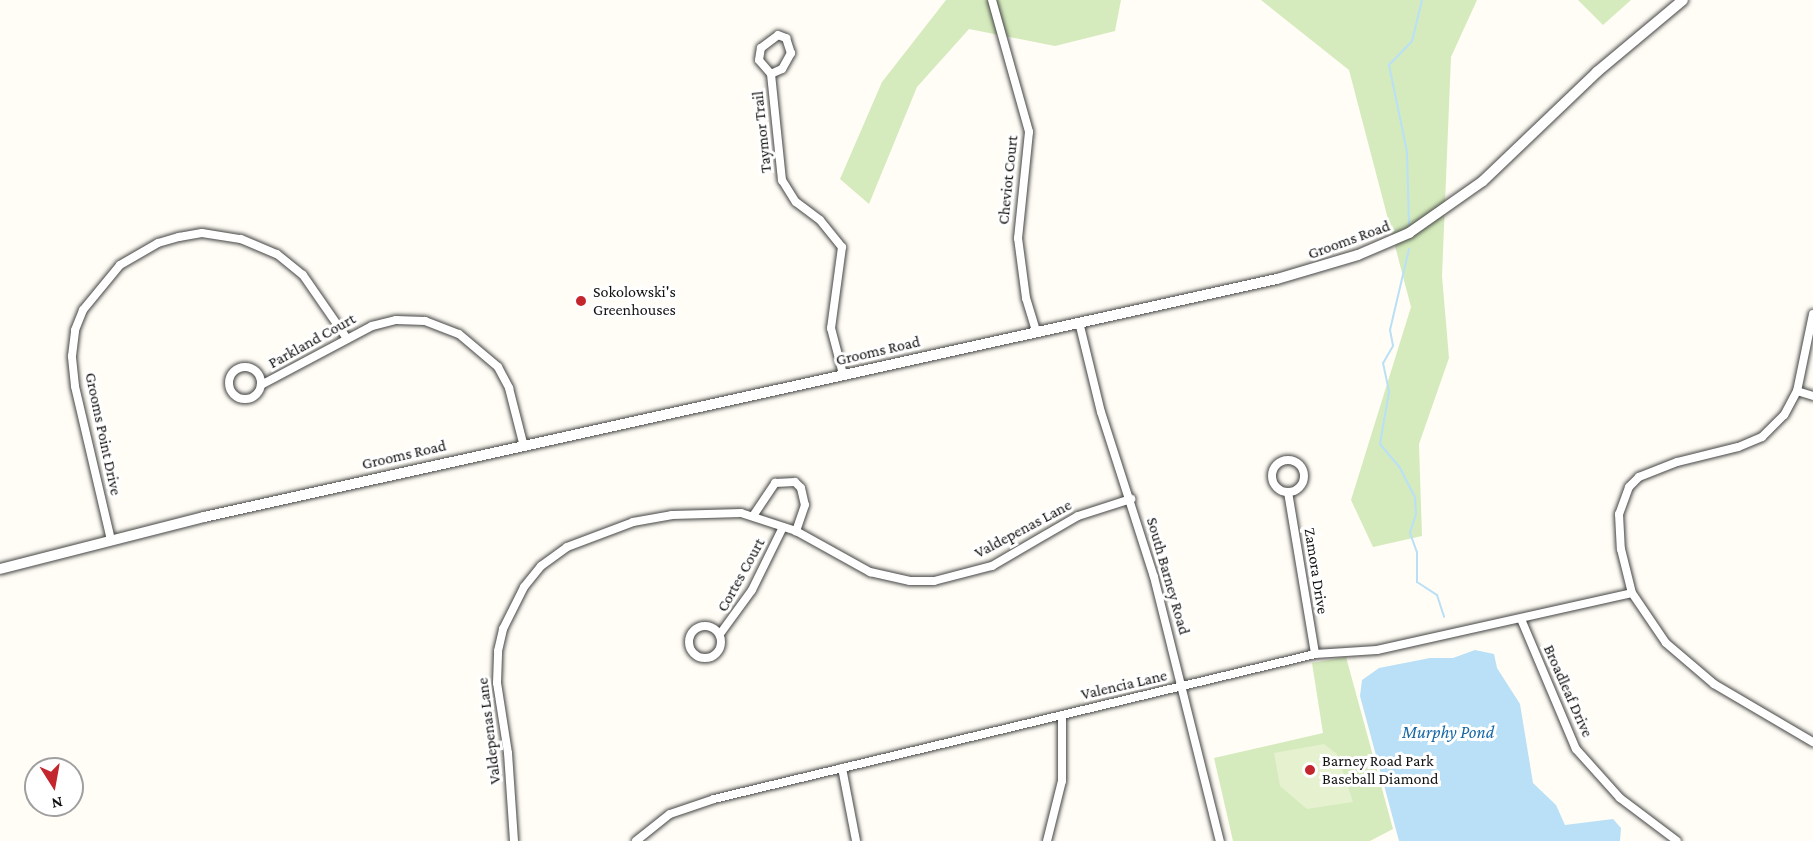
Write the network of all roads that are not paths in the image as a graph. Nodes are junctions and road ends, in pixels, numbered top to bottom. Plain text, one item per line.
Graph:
1 (992, 0) edge
2 (1683, 0) edge
3 (771, 74) junction
4 (1813, 314) edge
5 (1079, 322) junction
6 (1036, 331) junction
7 (346, 337) junction
8 (843, 375) junction
9 (261, 385) dead end
10 (1797, 391) junction
11 (1813, 396) edge
12 (524, 443) junction
13 (1288, 492) dead end
14 (1131, 499) junction
15 (753, 516) junction
16 (783, 527) junction
17 (796, 531) junction
18 (111, 540) junction
19 (0, 569) edge
20 (1632, 593) junction
21 (1521, 619) junction
22 (720, 634) dead end
23 (1315, 654) junction
24 (1183, 687) junction
25 (1062, 714) junction
26 (1813, 742) edge
27 (842, 768) junction
28 (514, 841) edge
29 (636, 841) edge
30 (856, 841) edge
31 (1047, 841) edge
32 (1220, 841) edge
33 (1677, 841) edge

1 - 6 street, Cheviot Court
2 - 5 street, Grooms Road
3 - 3 street, Taymor Trail
3 - 8 street, Taymor Trail
4 - 10 street
5 - 6 street, Grooms Road
5 - 14 street, South Barney Road
6 - 8 street, Grooms Road
7 - 9 street, Parkland Court
7 - 12 street, Parkland Court
7 - 18 street, Grooms Point Drive
8 - 12 street, Grooms Road
10 - 11 street
10 - 20 street
12 - 18 street, Grooms Road
13 - 23 street, Zamora Drive
14 - 17 street, Valdepenas Lane
14 - 24 street, South Barney Road
15 - 16 street, Valdepenas Lane
15 - 17 street
15 - 28 street, Valdepenas Lane
16 - 17 street, Valdepenas Lane
16 - 22 street, Cortes Court
18 - 19 street, Grooms Road
20 - 21 street, Valencia Lane
20 - 26 street
21 - 23 street, Valencia Lane
21 - 33 street, Broadleaf Drive
23 - 24 street, Valencia Lane
24 - 25 street, Valencia Lane
24 - 32 street, South Barney Road
25 - 27 street, Valencia Lane
25 - 31 street
27 - 29 street, Valencia Lane
27 - 30 street

